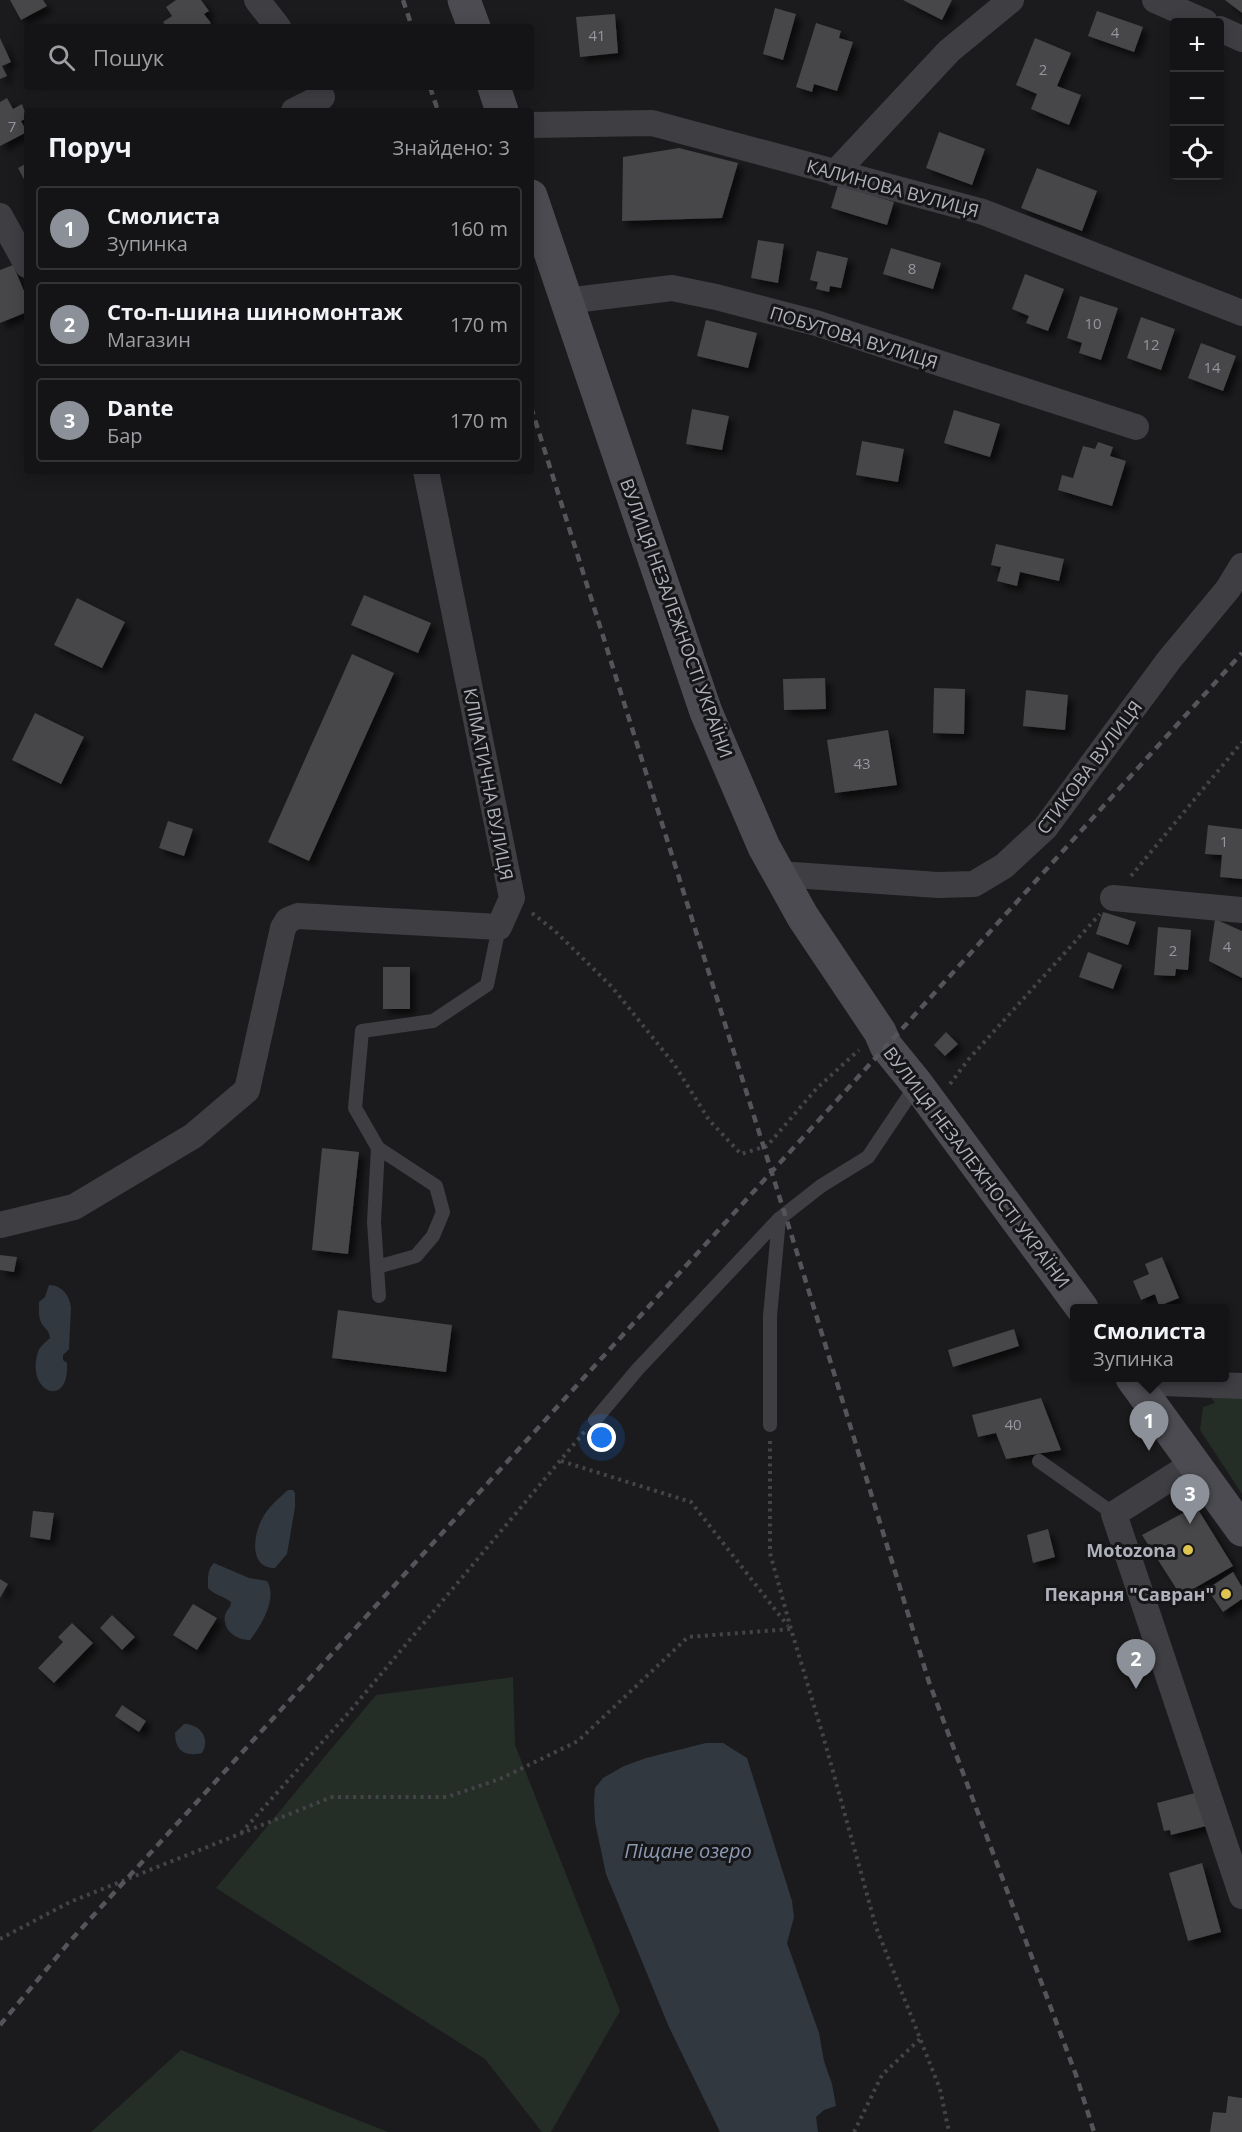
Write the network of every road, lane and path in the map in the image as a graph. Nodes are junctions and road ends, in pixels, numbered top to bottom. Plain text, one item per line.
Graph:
1 (257, 0) edge
2 (464, 0) edge
3 (1011, 0) edge
4 (1155, 0) edge
5 (1196, 18) edge
6 (276, 24) edge
7 (473, 24) edge
8 (1224, 31) edge
9 (1242, 39) edge
10 (495, 90) edge
11 (322, 98) edge
12 (300, 108) edge
13 (501, 108) edge
14 (534, 125) edge
15 (836, 173) junction
16 (534, 205) edge
17 (0, 216) edge
18 (18, 251) edge
19 (566, 301) junction
20 (1242, 313) edge
21 (1136, 427) dead end
22 (427, 474) edge
23 (1242, 566) edge
24 (1242, 742) edge
25 (779, 874) junction
26 (512, 898) junction
27 (1113, 898) junction
28 (1242, 910) edge
29 (499, 927) junction
30 (880, 1032) junction
31 (926, 1095) junction
32 (378, 1148) junction
33 (779, 1219) junction
34 (0, 1226) edge
35 (377, 1267) junction
36 (379, 1296) dead end
37 (1079, 1304) edge
38 (1242, 1365) edge
39 (1229, 1374) edge
40 (1136, 1382) edge
41 (1183, 1382) edge
42 (1218, 1382) edge
43 (1215, 1384) junction
44 (1242, 1386) edge
45 (594, 1420) joint
46 (770, 1425) joint
47 (561, 1461) junction
48 (1039, 1461) dead end
49 (1194, 1463) junction
50 (1114, 1514) junction
51 (1242, 1530) edge
52 (791, 1629) junction
53 (241, 1834) junction
54 (1242, 1896) edge
55 (0, 1939) edge
56 (920, 2039) junction
57 (854, 2132) edge
58 (949, 2132) edge

1 - 6 street
2 - 7 main road
3 - 15 street
4 - 5 street
8 - 9 street
10 - 13 main road
11 - 12 street
14 - 15 street, КАЛИНОВА ВУЛИЦЯ
15 - 20 street, КАЛИНОВА ВУЛИЦЯ
16 - 19 main road, ВУЛИЦЯ НЕЗАЛЕЖНОСТІ УКРАЇНИ
17 - 18 street
19 - 21 street, ПОБУТОВА ВУЛИЦЯ
19 - 25 main road, ВУЛИЦЯ НЕЗАЛЕЖНОСТІ УКРАЇНИ
22 - 26 street, КЛІМАТИЧНА ВУЛИЦЯ
23 - 25 street, СТИКОВА ВУЛИЦЯ
24 - 27 path
25 - 30 main road, ВУЛИЦЯ НЕЗАЛЕЖНОСТІ УКРАЇНИ
26 - 29 street, КЛІМАТИЧНА ВУЛИЦЯ
26 - 30 path
27 - 28 street
27 - 31 path
29 - 32 lane
29 - 34 street
30 - 31 main road, ВУЛИЦЯ НЕЗАЛЕЖНОСТІ УКРАЇНИ
31 - 33 lane
31 - 37 main road, ВУЛИЦЯ НЕЗАЛЕЖНОСТІ УКРАЇНИ
32 - 35 lane
32 - 35 lane
33 - 45 lane
33 - 46 lane
35 - 36 lane
38 - 39 street
40 - 49 main road
41 - 43 street
42 - 43 street
43 - 44 street
45 - 47 path
46 - 52 path
47 - 52 path
47 - 53 path
48 - 50 lane
49 - 50 street
49 - 51 main road
50 - 54 street
52 - 53 path
52 - 56 path
53 - 55 path
56 - 57 path
56 - 58 path

